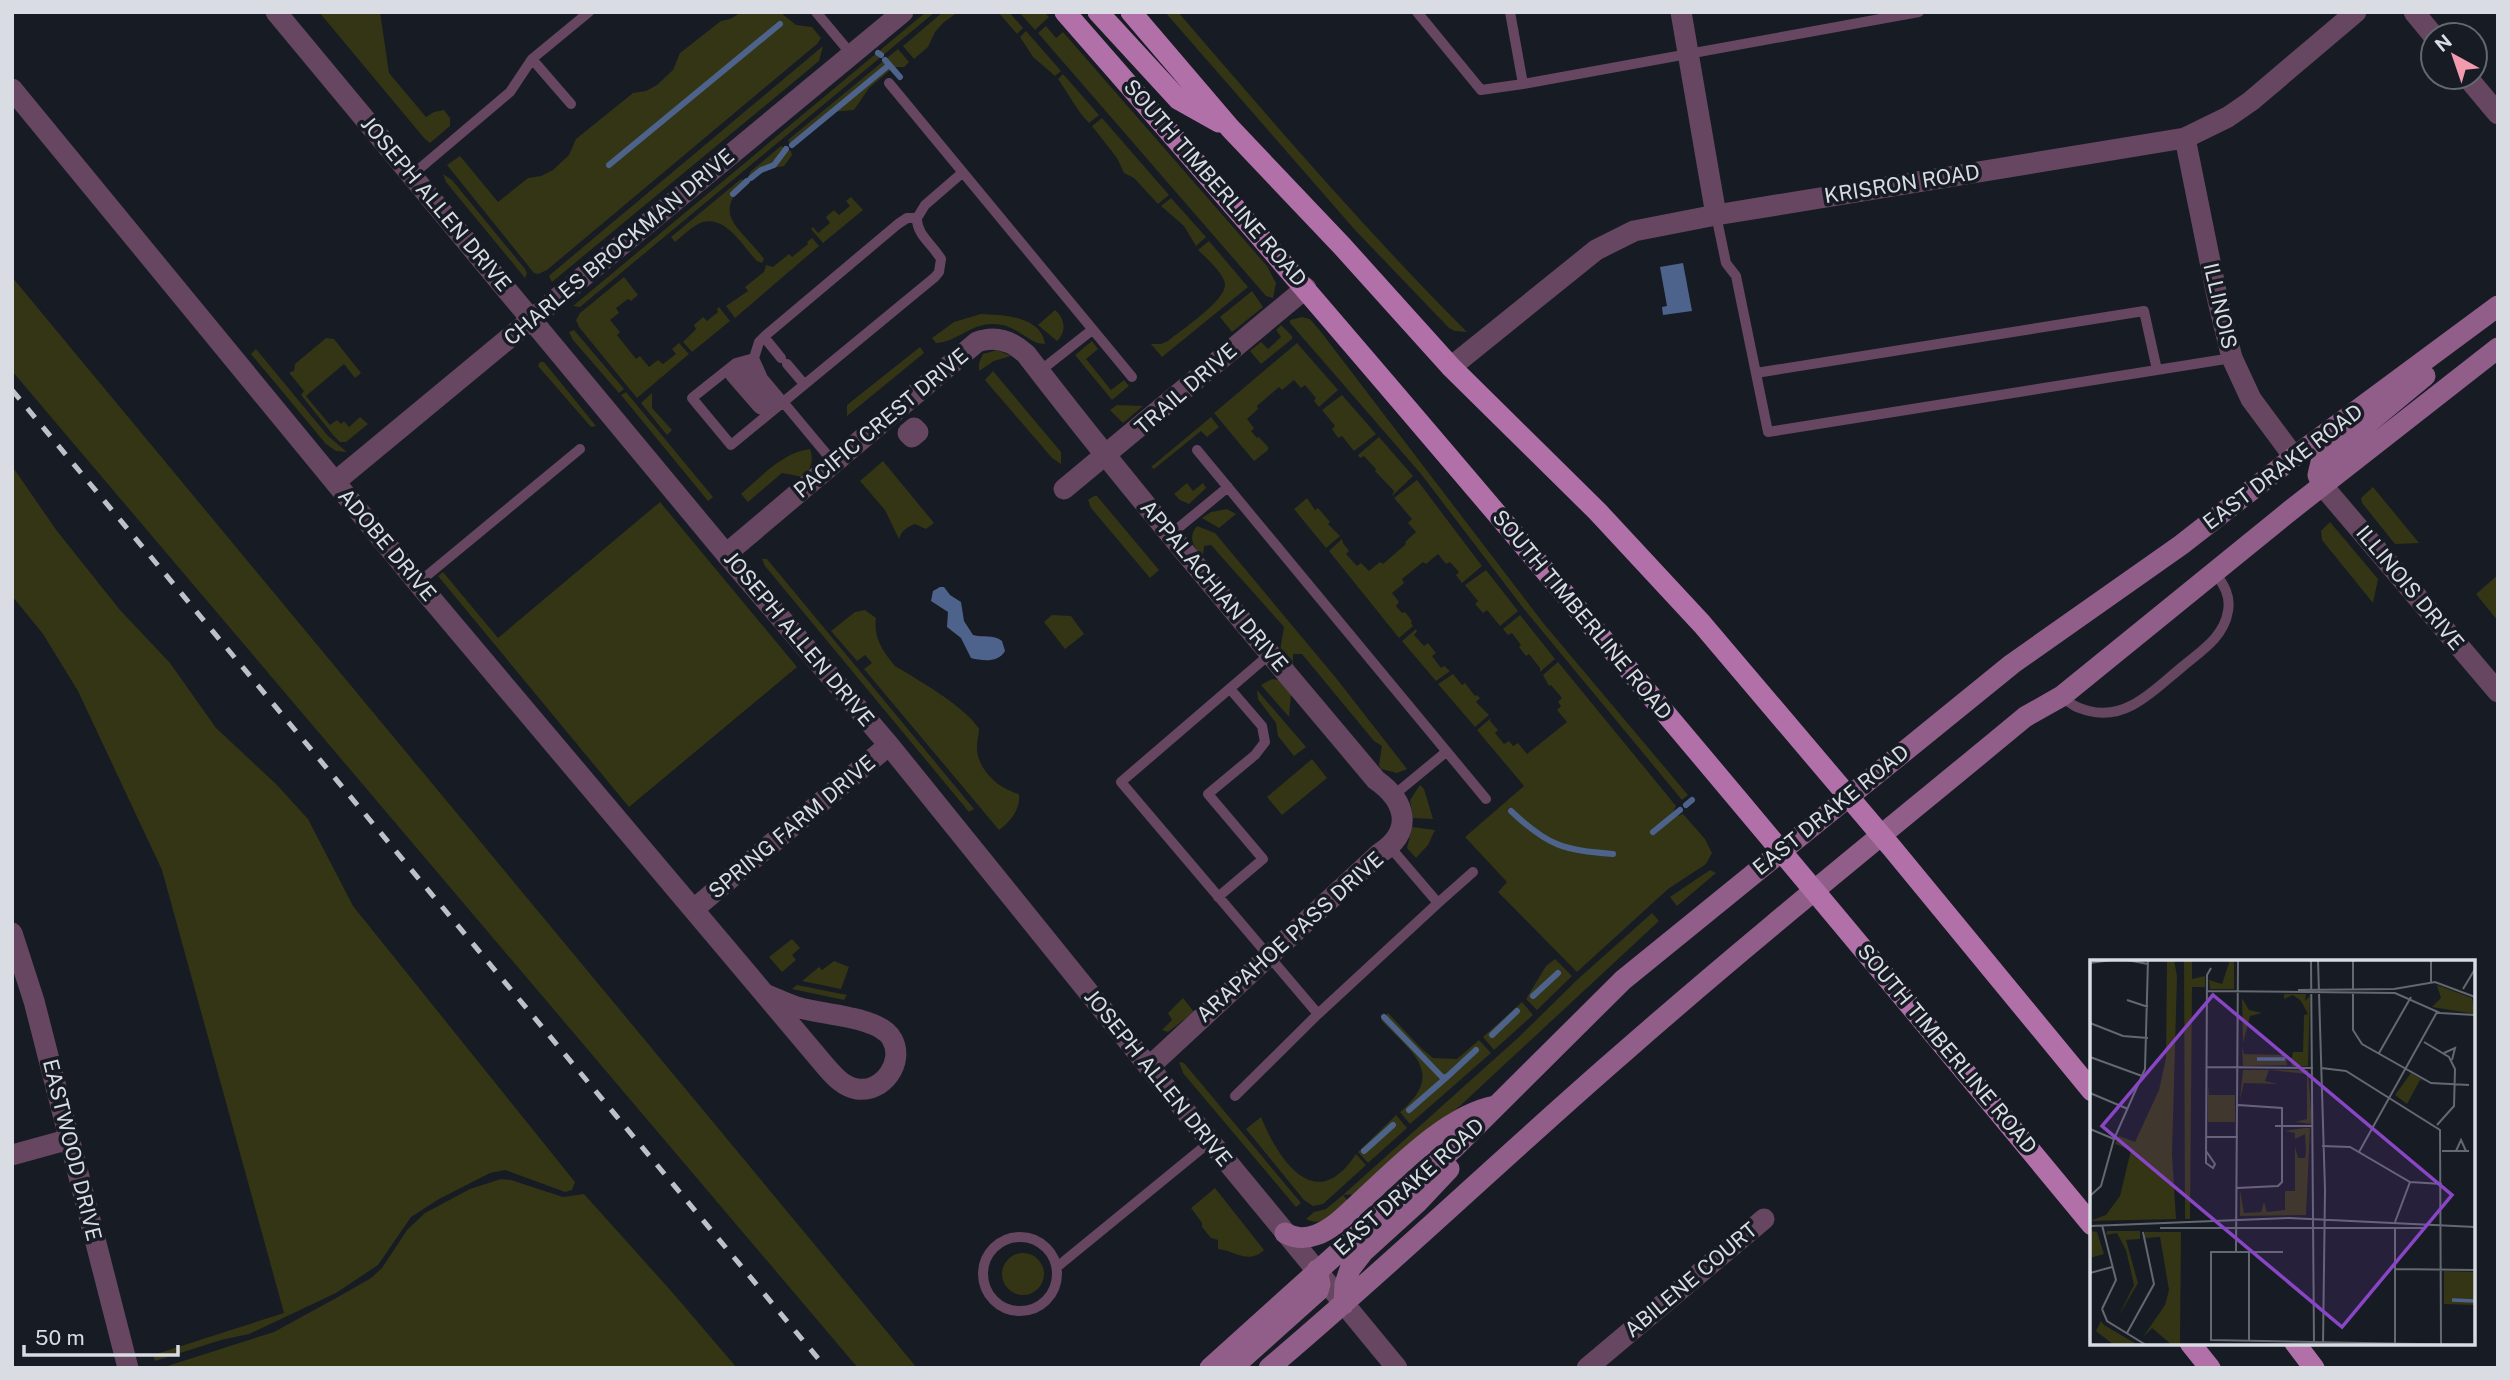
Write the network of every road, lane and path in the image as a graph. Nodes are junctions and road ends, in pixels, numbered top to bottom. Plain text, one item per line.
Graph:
1 (276, 12) edge
2 (589, 12) edge
3 (816, 12) edge
4 (903, 12) edge
5 (1065, 12) edge
6 (1098, 12) edge
7 (1131, 12) edge
8 (1417, 12) edge
9 (1510, 12) edge
10 (1681, 12) edge
11 (1919, 12) edge
12 (2356, 12) edge
13 (1858, 18) edge
14 (1688, 54) junction
15 (852, 55) junction
16 (532, 59) junction
17 (889, 83) dead end
18 (1523, 83) junction
19 (12, 89) edge
20 (2479, 91) edge
21 (571, 104) dead end
22 (2498, 114) edge
23 (1230, 128) junction
24 (2185, 138) junction
25 (962, 173) junction
26 (412, 175) junction
27 (1716, 215) junction
28 (917, 218) junction
29 (1306, 288) junction
30 (2498, 306) edge
31 (532, 319) junction
32 (2475, 323) junction
33 (1092, 330) junction
34 (764, 337) junction
35 (2498, 348) edge
36 (754, 358) junction
37 (2232, 358) junction
38 (1451, 367) junction
39 (2157, 370) junction
40 (1040, 371) junction
41 (1756, 373) junction
42 (1132, 377) dead end
43 (804, 384) junction
44 (774, 403) junction
45 (580, 449) dead end
46 (1197, 450) dead end
47 (1107, 456) junction
48 (2294, 457) junction
49 (834, 463) junction
50 (335, 482) junction
51 (2322, 485) junction
52 (1228, 487) junction
53 (1064, 489) dead end
54 (1171, 534) junction
55 (726, 554) junction
56 (2215, 572) junction
57 (418, 583) junction
58 (1270, 654) junction
59 (1231, 690) junction
60 (2498, 692) edge
61 (2062, 696) junction
62 (889, 745) junction
63 (1447, 752) junction
64 (1394, 795) junction
65 (1848, 796) junction
66 (1486, 799) dead end
67 (1881, 836) junction
68 (1390, 847) junction
69 (1782, 851) junction
70 (1472, 872) dead end
71 (1815, 891) junction
72 (1218, 897) junction
73 (1438, 903) junction
74 (694, 909) junction
75 (12, 933) edge
76 (1269, 956) junction
77 (767, 995) junction
78 (1318, 1014) junction
79 (1149, 1067) junction
80 (2090, 1089) edge
81 (1235, 1096) dead end
82 (1497, 1105) junction
83 (70, 1139) junction
84 (1210, 1142) junction
85 (12, 1155) edge
86 (1764, 1219) dead end
87 (2090, 1223) edge
88 (1285, 1233) junction
89 (1056, 1267) junction
90 (1317, 1270) junction
91 (1344, 1304) junction
92 (2192, 1345) edge
93 (2297, 1345) edge
94 (128, 1368) edge
95 (1210, 1368) edge
96 (1232, 1368) edge
97 (1269, 1368) edge
98 (1397, 1368) edge
99 (1587, 1368) edge
100 (2210, 1368) edge
101 (2314, 1368) edge

1 - 26 street, JOSEPH ALLEN DRIVE
2 - 16 lane
3 - 15 lane
4 - 15 street, CHARLES BROCKMAN DRIVE
5 - 29 main road, SOUTH TIMBERLINE ROAD
6 - 23 main road
7 - 23 main road
8 - 18 lane
9 - 18 lane
10 - 14 street
11 - 13 lane
12 - 24 street, KRISRON ROAD
13 - 14 lane
14 - 18 lane
14 - 27 street
15 - 31 street, CHARLES BROCKMAN DRIVE
16 - 21 lane
16 - 26 lane
17 - 25 lane
19 - 50 street, ADOBE DRIVE
20 - 22 street
23 - 38 main road
24 - 27 street, KRISRON ROAD
24 - 37 street, ILLINOIS
25 - 28 lane
25 - 33 lane
26 - 31 street, JOSEPH ALLEN DRIVE
27 - 38 street, KRISRON ROAD
27 - 41 lane
28 - 34 lane
28 - 43 lane
29 - 47 street, TRAIL DRIVE
29 - 69 main road, SOUTH TIMBERLINE ROAD
30 - 32 main road, EAST DRAKE ROAD
31 - 50 street, CHARLES BROCKMAN DRIVE
31 - 55 street, JOSEPH ALLEN DRIVE
32 - 48 main road, EAST DRAKE ROAD
32 - 51 main road
33 - 40 lane
33 - 42 lane
34 - 36 lane
34 - 43 lane
35 - 51 main road, EAST DRAKE ROAD
36 - 44 lane
36 - 44 lane
37 - 39 lane
37 - 48 street, ILLINOIS
38 - 65 main road
39 - 41 lane
39 - 41 lane
40 - 47 street, APPALACHIAN DRIVE
40 - 49 street, PACIFIC CREST DRIVE
43 - 44 lane
44 - 49 lane
45 - 57 lane
46 - 52 lane
47 - 53 street, TRAIL DRIVE
47 - 54 street, APPALACHIAN DRIVE
48 - 65 main road, EAST DRAKE ROAD
49 - 55 street, PACIFIC CREST DRIVE
50 - 57 street, ADOBE DRIVE
51 - 56 main road, EAST DRAKE ROAD
51 - 60 street, ILLINOIS DRIVE
52 - 54 lane
52 - 63 lane
54 - 58 street, APPALACHIAN DRIVE
55 - 62 street, JOSEPH ALLEN DRIVE
56 - 61 main road, EAST DRAKE ROAD
56 - 61 lane
57 - 74 street, ADOBE DRIVE
58 - 59 lane
58 - 64 street, APPALACHIAN DRIVE
59 - 72 lane
59 - 72 lane
61 - 67 main road, EAST DRAKE ROAD
62 - 74 street, SPRING FARM DRIVE
62 - 79 street, JOSEPH ALLEN DRIVE
63 - 64 lane
63 - 66 lane
64 - 68 street, ARAPAHOE PASS DRIVE
65 - 67 main road
65 - 69 main road, EAST DRAKE ROAD
67 - 71 main road, EAST DRAKE ROAD
67 - 80 main road
68 - 73 lane
68 - 76 street, ARAPAHOE PASS DRIVE
69 - 71 main road, SOUTH TIMBERLINE ROAD
69 - 82 main road, EAST DRAKE ROAD
70 - 73 lane
71 - 87 main road, SOUTH TIMBERLINE ROAD
71 - 91 main road, EAST DRAKE ROAD
72 - 76 lane
73 - 78 lane
74 - 77 street, ADOBE DRIVE
75 - 83 street, EASTWOOD DRIVE
76 - 78 lane
76 - 79 street, ARAPAHOE PASS DRIVE
77 - 77 street, ADOBE DRIVE
78 - 81 lane
79 - 84 street, JOSEPH ALLEN DRIVE
82 - 88 main road
82 - 90 main road, EAST DRAKE ROAD
82 - 91 main road
83 - 85 street
83 - 94 street, EASTWOOD DRIVE
84 - 88 street, JOSEPH ALLEN DRIVE
84 - 89 lane
86 - 99 street, ABILENE COURT
88 - 90 street, JOSEPH ALLEN DRIVE
89 - 89 lane
90 - 91 street, JOSEPH ALLEN DRIVE
90 - 95 main road, EAST DRAKE ROAD
90 - 96 main road
91 - 97 main road, EAST DRAKE ROAD
91 - 98 street, JOSEPH ALLEN DRIVE
92 - 100 main road
93 - 101 main road

